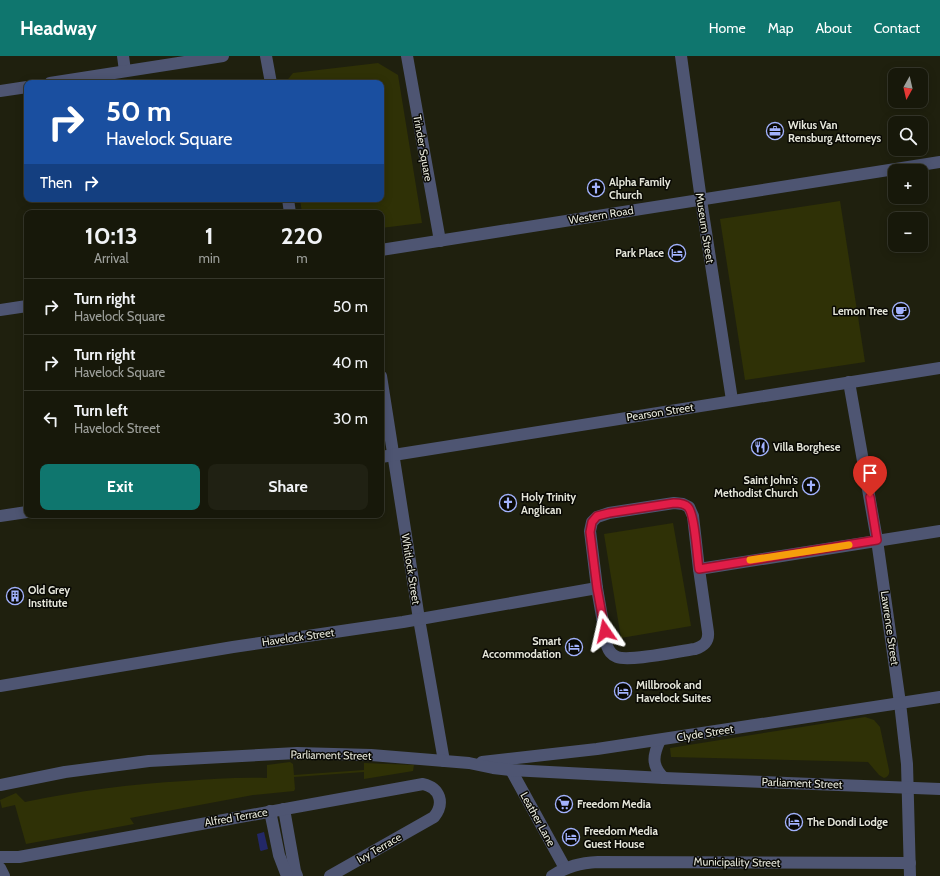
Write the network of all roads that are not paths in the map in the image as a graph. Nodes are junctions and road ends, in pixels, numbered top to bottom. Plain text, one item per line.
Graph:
1 (123, 56) edge
2 (223, 56) edge
3 (266, 56) edge
4 (407, 56) edge
5 (681, 56) edge
6 (125, 72) junction
7 (70, 80) edge
8 (270, 80) edge
9 (24, 87) edge
10 (0, 91) edge
11 (940, 162) edge
12 (701, 200) junction
13 (440, 241) junction
14 (384, 250) edge
15 (24, 306) edge
16 (0, 310) edge
17 (940, 368) edge
18 (849, 382) junction
19 (384, 396) edge
20 (732, 400) junction
21 (393, 455) junction
22 (384, 456) edge
23 (24, 512) edge
24 (0, 516) edge
25 (940, 531) edge
26 (877, 540) junction
27 (699, 569) junction
28 (597, 588) junction
29 (419, 619) junction
30 (0, 686) edge
31 (940, 698) edge
32 (900, 703) junction
33 (660, 740) junction
34 (444, 761) junction
35 (469, 763) junction
36 (511, 770) junction
37 (664, 778) junction
38 (0, 785) edge
39 (908, 787) junction
40 (940, 789) edge
41 (284, 809) junction
42 (270, 811) junction
43 (428, 820) joint
44 (0, 857) edge
45 (910, 863) junction
46 (0, 868) edge
47 (566, 868) junction
48 (4, 876) edge
49 (287, 876) edge
50 (297, 876) edge
51 (330, 876) edge
52 (552, 876) edge
53 (910, 876) edge

1 - 6 street
2 - 6 street
3 - 8 street
4 - 13 street, Trinder Square
5 - 12 street, Museum Street
6 - 7 street
9 - 10 street
11 - 12 street, Western Road
12 - 13 street, Western Road
12 - 20 street, Museum Street
13 - 14 street, Western Road
15 - 16 street
17 - 18 street, Pearson Street
18 - 20 street, Pearson Street
18 - 26 street, Lawrence Street
19 - 21 street, Whitlock Street
20 - 21 street, Pearson Street
21 - 22 street, Pearson Street
21 - 29 street, Whitlock Street
23 - 24 street
25 - 26 street
26 - 27 street
26 - 32 street, Lawrence Street
27 - 28 street
27 - 28 street
28 - 29 street, Havelock Street
29 - 30 street, Havelock Street
29 - 34 street, Whitlock Street
31 - 32 street, Clyde Street
32 - 33 street, Clyde Street
32 - 39 street, Lawrence Street
33 - 35 street, Clyde Street
33 - 37 street
34 - 35 street, Parliament Street
34 - 38 street, Parliament Street
35 - 36 street, Parliament Street
36 - 37 street, Parliament Street
36 - 47 street, Leather Lane
37 - 39 street, Parliament Street
39 - 40 street, Parliament Street
39 - 45 street, Lawrence Street
41 - 42 street, Alfred Terrace
41 - 43 street, Alfred Terrace
41 - 50 street
42 - 44 street, Alfred Terrace
42 - 49 street
43 - 51 street, Ivy Terrace
45 - 47 street, Municipality Street
45 - 53 street, Lawrence Street
46 - 48 street
47 - 52 street, Municipality Street

